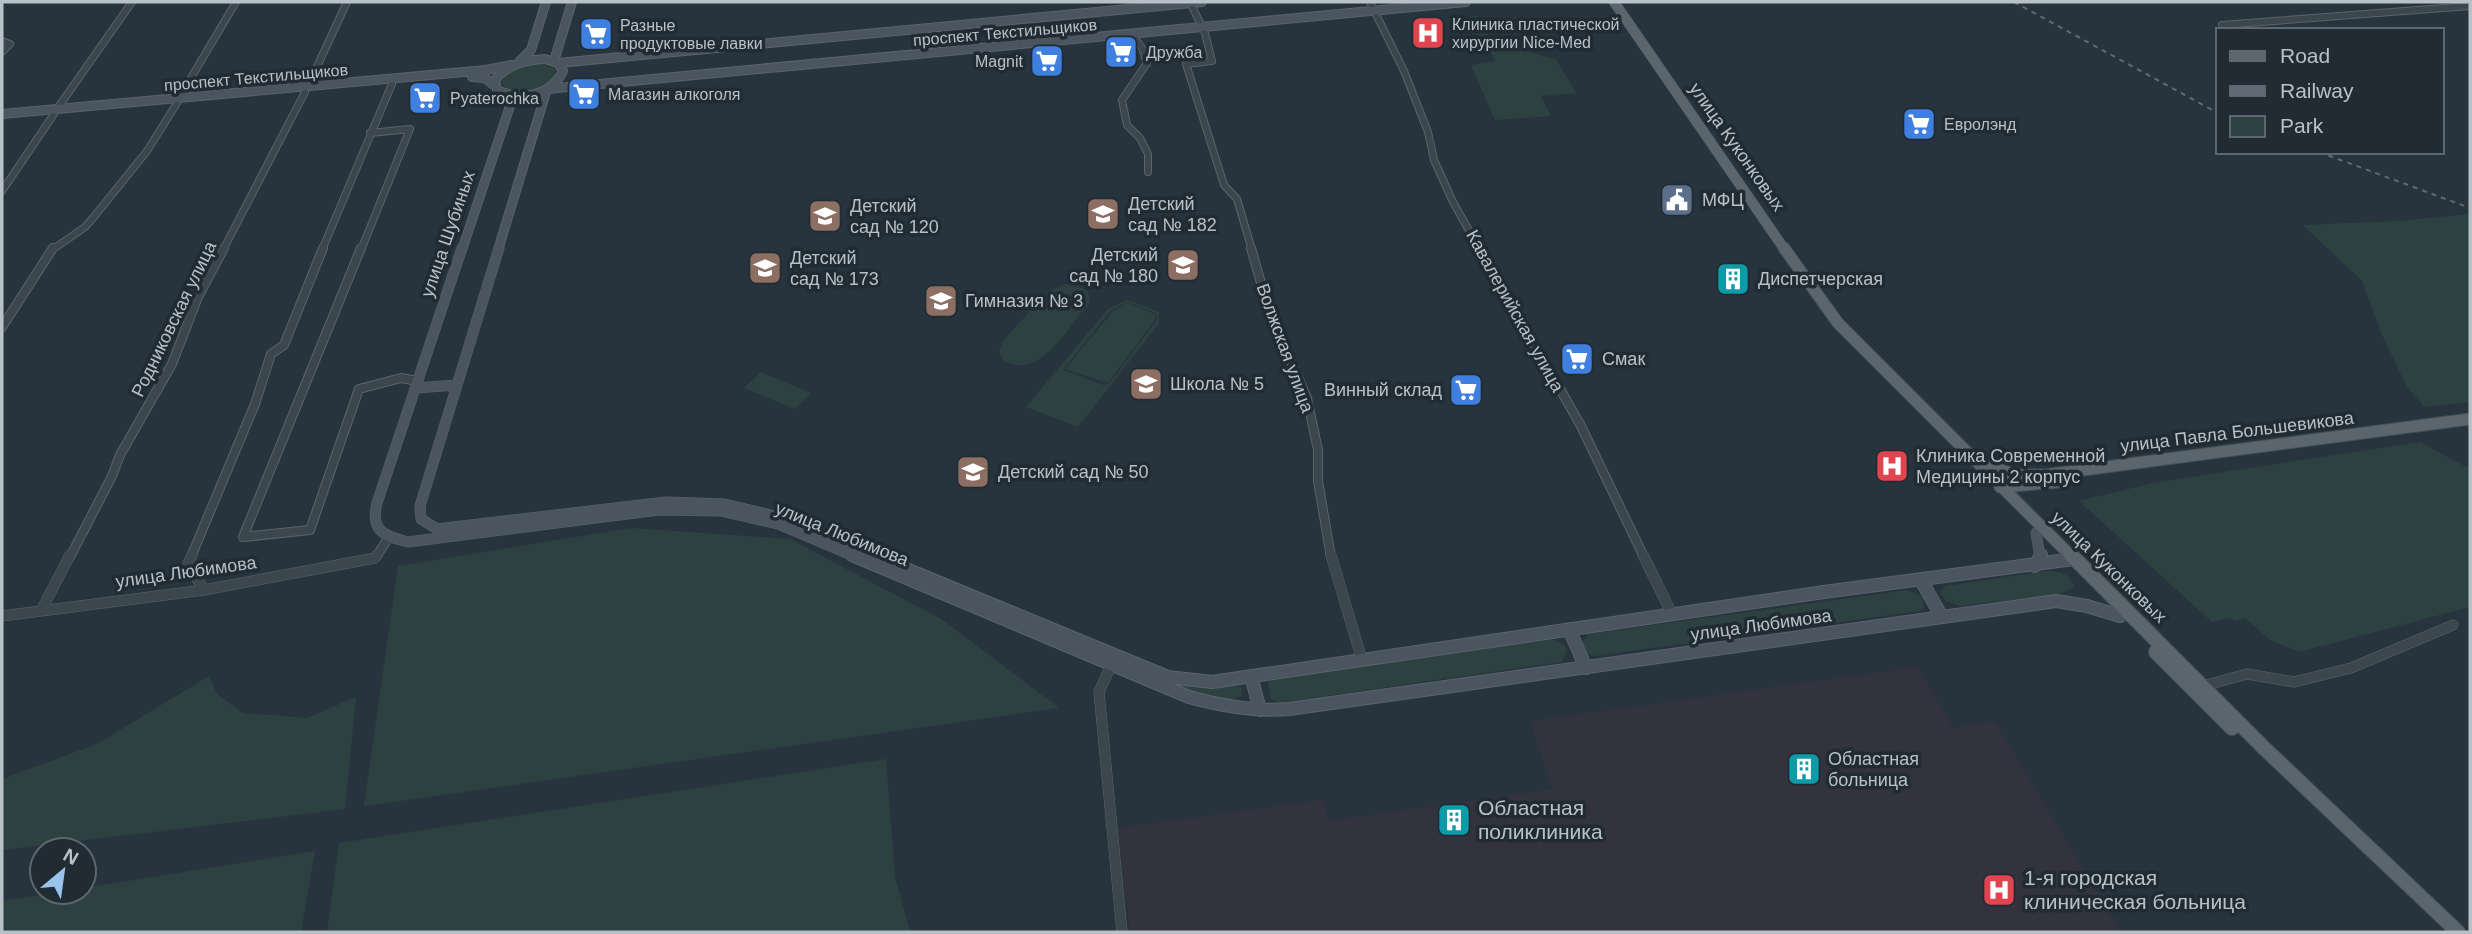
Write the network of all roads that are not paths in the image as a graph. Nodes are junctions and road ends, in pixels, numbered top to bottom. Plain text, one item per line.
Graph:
1 (132, 2) edge
2 (236, 2) edge
3 (347, 2) edge
4 (545, 2) edge
5 (572, 2) edge
6 (1190, 2) edge
7 (1202, 2) edge
8 (1370, 2) edge
9 (1466, 2) edge
10 (1607, 2) edge
11 (1614, 2) edge
12 (2470, 6) edge
13 (1374, 10) junction
14 (2222, 25) dead end
15 (1203, 27) junction
16 (1132, 34) junction
17 (2, 41) edge
18 (2, 52) edge
19 (556, 62) junction
20 (513, 65) junction
21 (392, 84) junction
22 (494, 85) junction
23 (307, 89) junction
24 (547, 89) junction
25 (503, 94) junction
26 (178, 101) junction
27 (56, 111) junction
28 (2, 116) edge
29 (370, 134) junction
30 (1148, 172) dead end
31 (2, 191) edge
32 (2, 327) edge
33 (416, 385) junction
34 (457, 385) junction
35 (2470, 419) edge
36 (2470, 426) edge
37 (1971, 456) junction
38 (2046, 479) junction
39 (1984, 480) junction
40 (2003, 487) junction
41 (2016, 513) junction
42 (2035, 527) junction
43 (389, 537) junction
44 (2069, 560) junction
45 (2035, 566) junction
46 (1921, 580) junction
47 (205, 590) junction
48 (41, 609) junction
49 (1672, 614) junction
50 (2, 616) edge
51 (2120, 616) junction
52 (1942, 617) junction
53 (2453, 625) dead end
54 (1569, 629) junction
55 (1114, 659) junction
56 (1362, 660) junction
57 (1586, 668) junction
58 (1251, 676) junction
59 (2203, 686) junction
60 (1261, 710) junction
61 (1122, 932) edge
62 (2450, 932) edge
63 (2458, 932) edge

1 - 27 street
2 - 26 street
3 - 23 street, Родниковская улица
4 - 20 main road
5 - 19 main road
6 - 7 main road, проспект Текстильщиков
6 - 15 street
6 - 19 main road, проспект Текстильщиков
8 - 13 street, Кавалерийская улица
9 - 13 main road, проспект Текстильщиков
10 - 39 main road, улица Куконковых
11 - 37 main road, улица Куконковых
12 - 14 street
13 - 15 main road, проспект Текстильщиков
13 - 49 street, Кавалерийская улица
15 - 16 main road, проспект Текстильщиков
15 - 56 street, Волжская улица
16 - 24 main road, проспект Текстильщиков
16 - 30 street
17 - 18 street
19 - 20 main road, проспект Текстильщиков
19 - 24 main road
20 - 22 main road
20 - 23 main road, проспект Текстильщиков
21 - 22 main road, проспект Текстильщиков
21 - 23 main road, проспект Текстильщиков
21 - 29 street
22 - 25 main road
23 - 26 main road, проспект Текстильщиков
23 - 48 street, Родниковская улица
24 - 25 main road, проспект Текстильщиков
24 - 34 main road
25 - 33 main road, улица Шубиных
26 - 27 main road, проспект Текстильщиков
26 - 32 street
27 - 28 main road, проспект Текстильщиков
27 - 31 street
29 - 33 street
29 - 47 street
33 - 34 main road
33 - 43 main road, улица Шубиных
34 - 55 main road, улица Любимова
35 - 38 main road, улица Павла Большевикова
36 - 38 main road, улица Павла Большевикова
37 - 38 main road, улица Павла Большевикова
37 - 40 main road, улица Куконковых
38 - 40 main road, улица Павла Большевикова
38 - 42 main road
39 - 40 main road, улица Павла Большевикова
39 - 41 main road, улица Куконковых
40 - 41 main road
40 - 42 main road, улица Куконковых
41 - 42 main road, улица Куконковых
42 - 44 main road, улица Куконковых
42 - 45 main road
43 - 47 street, улица Любимова
43 - 55 main road, улица Любимова
44 - 45 main road, улица Любимова
44 - 51 main road, улица Куконковых
44 - 59 main road, улица Куконковых
45 - 46 main road, улица Любимова
46 - 49 main road, улица Любимова
46 - 52 main road
47 - 48 street, улица Любимова
48 - 50 street, улица Любимова
49 - 54 main road, улица Любимова
51 - 52 main road, улица Любимова
51 - 62 main road, улица Куконковых
52 - 57 main road, улица Любимова
53 - 59 street
54 - 56 main road, улица Любимова
54 - 57 main road
55 - 58 main road, улица Любимова
55 - 60 main road, улица Любимова
55 - 61 street
56 - 58 main road, улица Любимова
57 - 60 main road, улица Любимова
58 - 60 main road
59 - 63 main road, улица Куконковых

